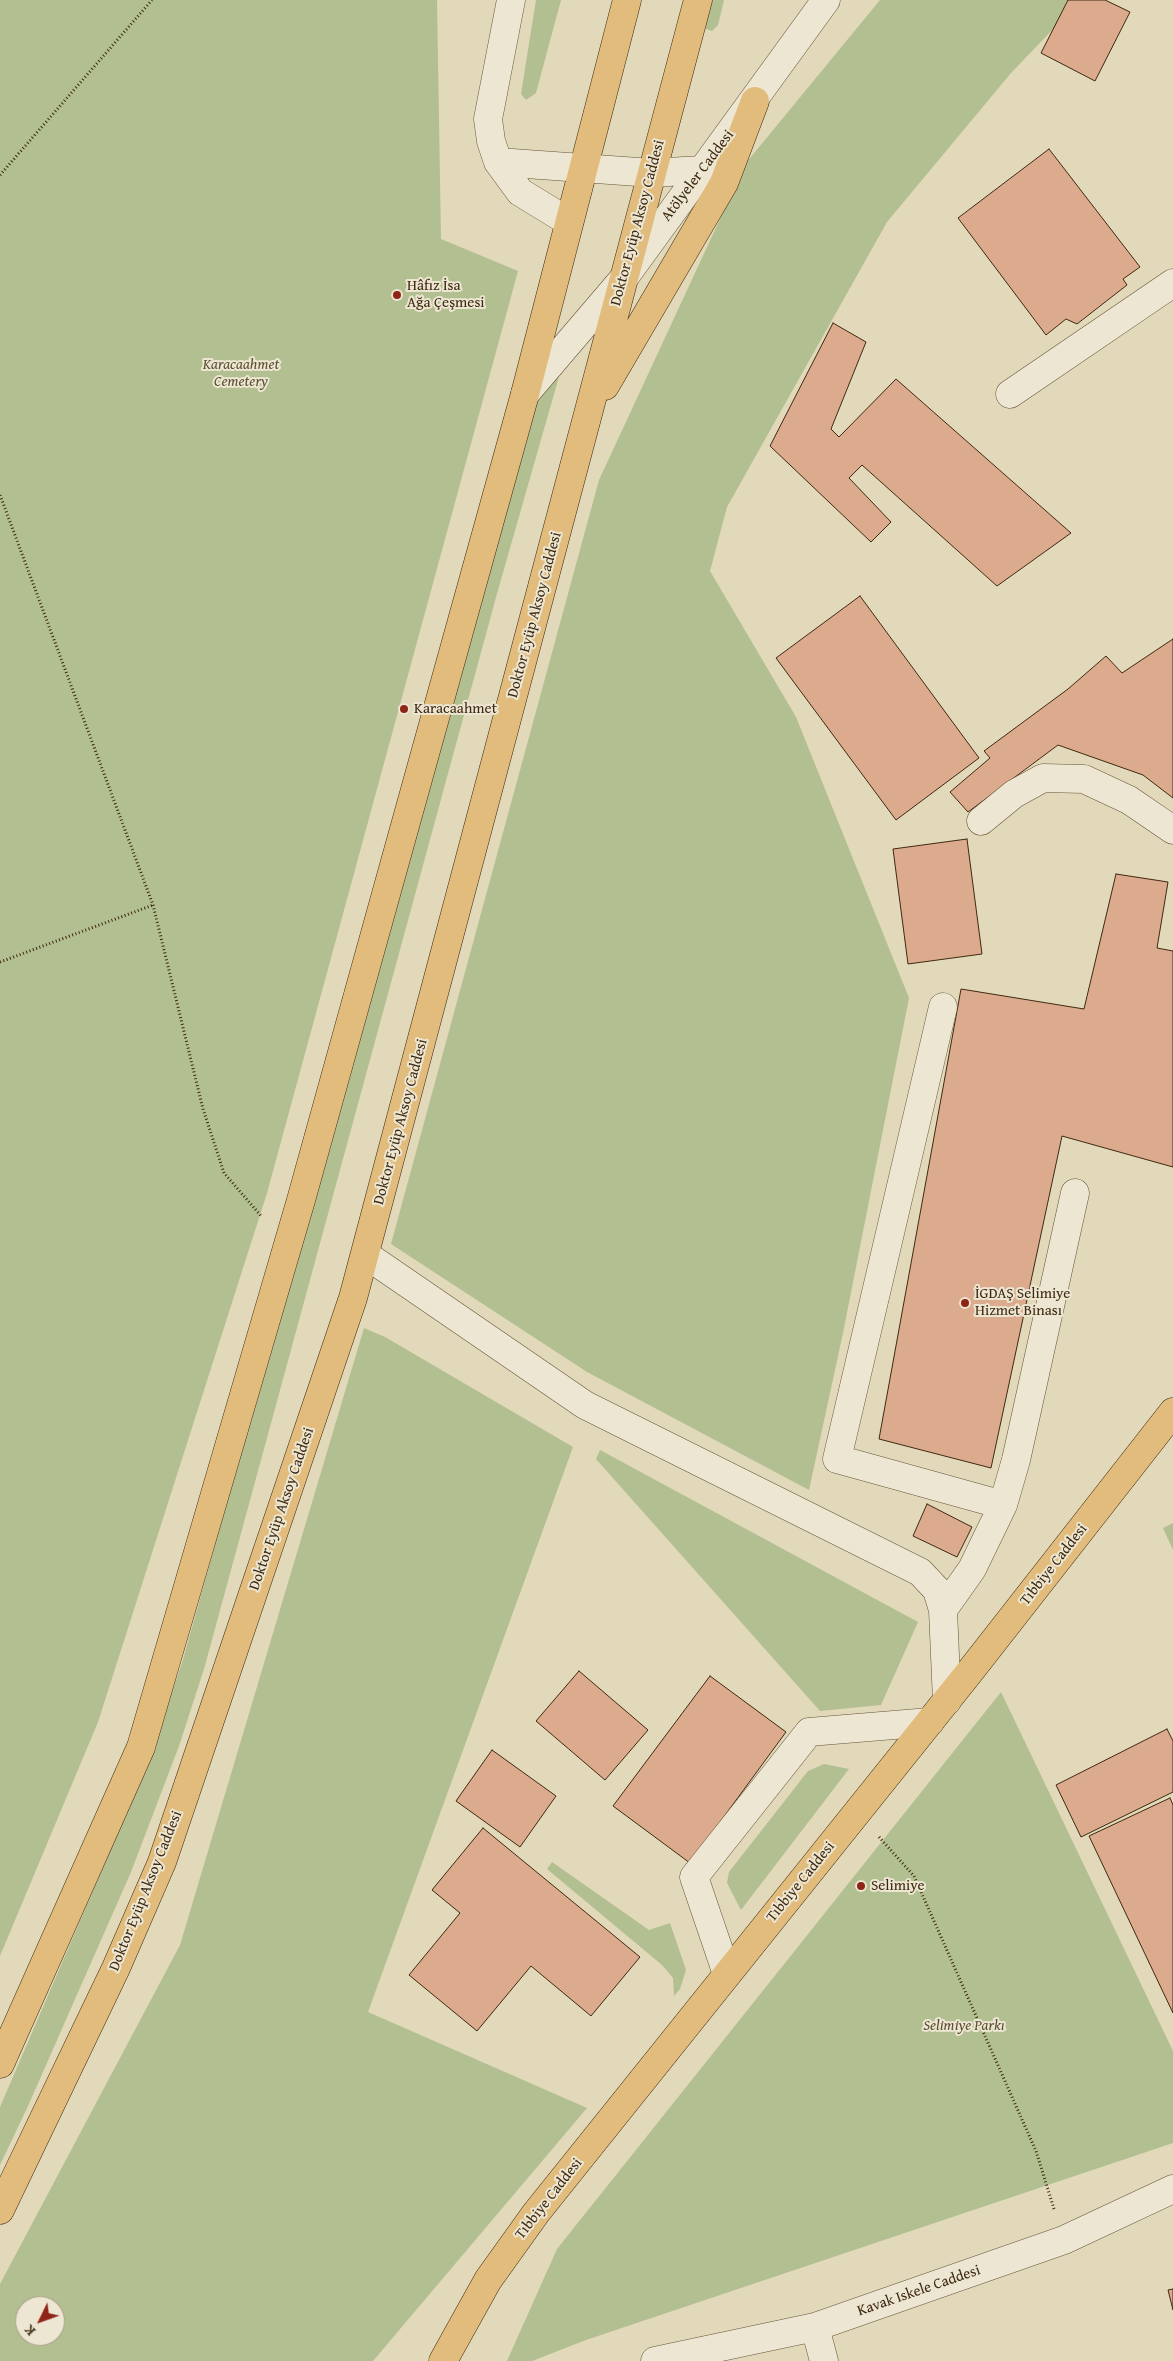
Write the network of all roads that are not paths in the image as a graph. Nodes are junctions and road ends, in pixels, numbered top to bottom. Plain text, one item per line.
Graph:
1 (511, 0) edge
2 (627, 0) edge
3 (698, 0) edge
4 (826, 0) edge
5 (755, 101) junction
6 (498, 162) junction
7 (584, 167) junction
8 (701, 170) junction
9 (652, 173) junction
10 (570, 222) junction
11 (624, 278) junction
12 (1173, 283) edge
13 (525, 394) junction
14 (1010, 394) dead end
15 (588, 416) junction
16 (981, 821) dead end
17 (1173, 830) edge
18 (943, 1007) dead end
19 (1075, 1193) dead end
20 (366, 1255) junction
21 (1173, 1412) edge
22 (1003, 1505) junction
23 (943, 1610) junction
24 (946, 1701) junction
25 (930, 1722) junction
26 (727, 1974) junction
27 (0, 2064) edge
28 (1173, 2189) edge
29 (0, 2210) edge
30 (815, 2327) junction
31 (443, 2361) edge
32 (655, 2361) edge
33 (824, 2361) edge

1 - 6 street
2 - 7 main road
3 - 9 main road, Doktor Eyüp Aksoy Caddesi
4 - 5 street, Atölyeler Caddesi
5 - 8 street, Atölyeler Caddesi
5 - 15 main road
6 - 7 street
6 - 10 street
7 - 9 street
7 - 10 main road
8 - 9 street
8 - 11 street, Atölyeler Caddesi
9 - 11 main road, Doktor Eyüp Aksoy Caddesi
10 - 13 main road
11 - 13 street, Atölyeler Caddesi
11 - 15 main road, Doktor Eyüp Aksoy Caddesi
12 - 14 street
13 - 27 main road
15 - 20 main road, Doktor Eyüp Aksoy Caddesi
16 - 17 street
18 - 22 street
19 - 22 street
20 - 23 street
20 - 29 main road, Doktor Eyüp Aksoy Caddesi
21 - 24 main road, Tıbbiye Caddesi
22 - 23 street
23 - 24 street
24 - 25 main road, Tıbbiye Caddesi
25 - 26 main road, Tıbbiye Caddesi
25 - 26 street
26 - 31 main road, Tıbbiye Caddesi
28 - 30 street, Kavak Iskele Caddesi
30 - 32 street, Kavak Iskele Caddesi
30 - 33 street

